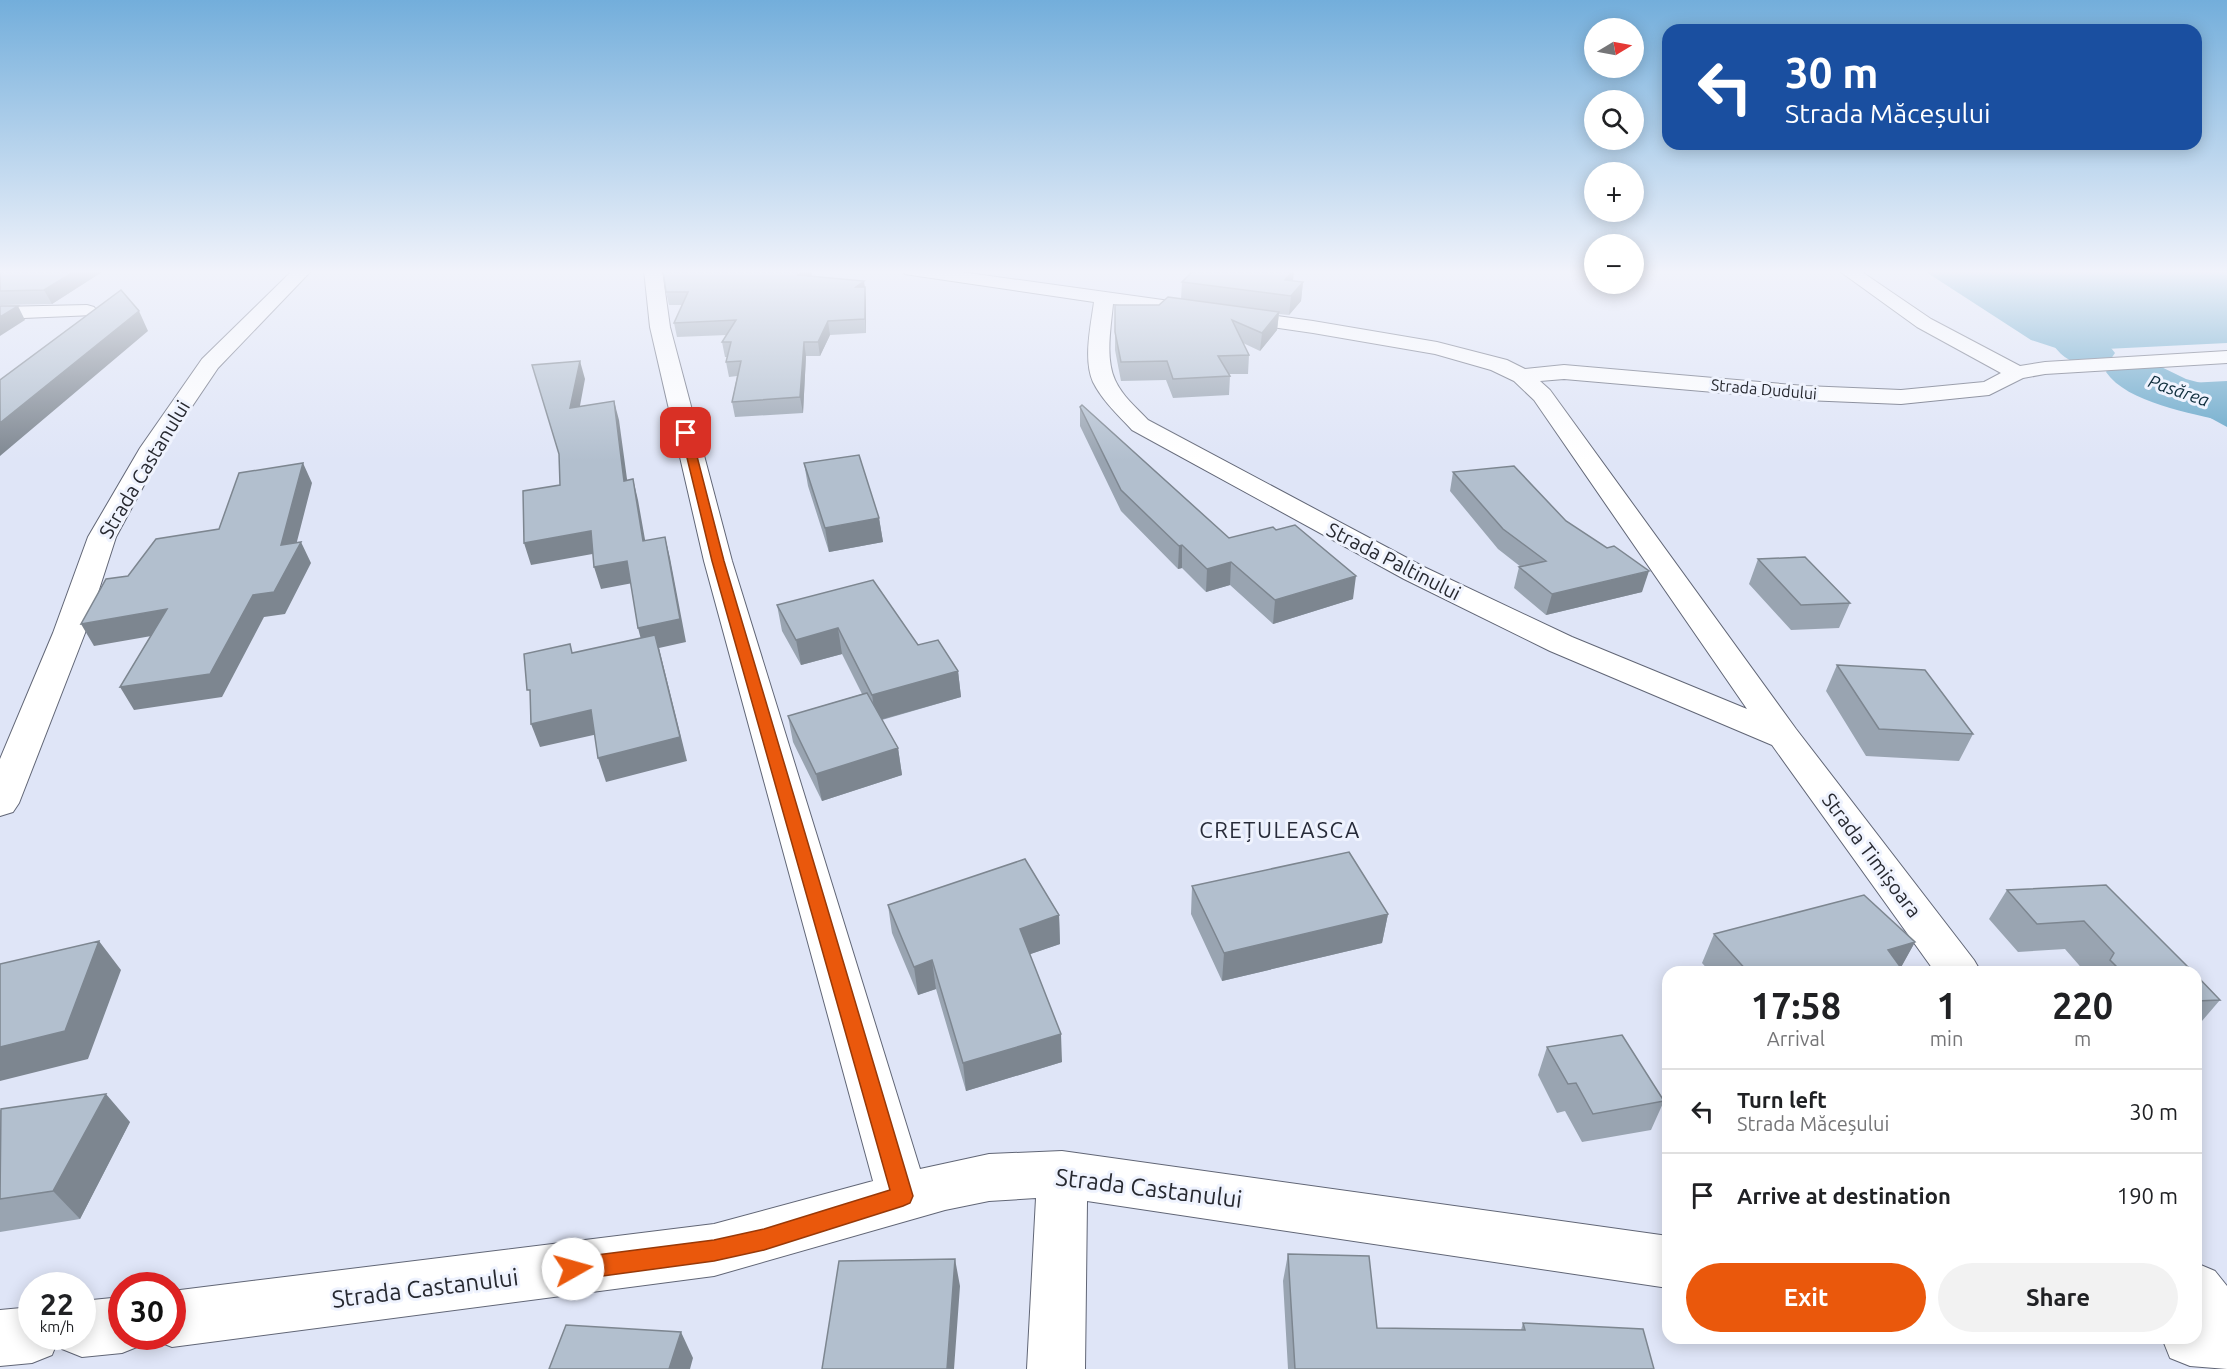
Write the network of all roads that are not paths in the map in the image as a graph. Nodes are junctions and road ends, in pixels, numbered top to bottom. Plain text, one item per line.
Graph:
1 (240, 334) edge
2 (662, 334) edge
3 (1101, 334) edge
4 (1345, 334) edge
5 (1942, 334) edge
6 (2227, 357) edge
7 (1522, 376) junction
8 (2011, 377) junction
9 (1785, 737) junction
10 (0, 803) edge
11 (1955, 966) edge
12 (1062, 1174) junction
13 (903, 1196) junction
14 (1662, 1261) edge
15 (2202, 1298) edge
16 (186, 1317) edge
17 (2227, 1331) edge
18 (18, 1336) edge
19 (0, 1338) edge
20 (2202, 1340) edge
21 (2227, 1343) edge
22 (1056, 1369) edge

1 - 10 street, Strada Castanului
2 - 13 street
3 - 9 street, Strada Paltinului
4 - 7 street, Strada Dudului
5 - 8 street
6 - 8 street, Strada Dudului
7 - 8 street, Strada Dudului
7 - 9 street, Strada Dudului
9 - 11 street, Strada Timișoara
12 - 13 street, Strada Castanului
12 - 14 street, Strada Castanului
12 - 22 street
13 - 16 street, Strada Castanului
15 - 17 street
18 - 19 street
20 - 21 street

